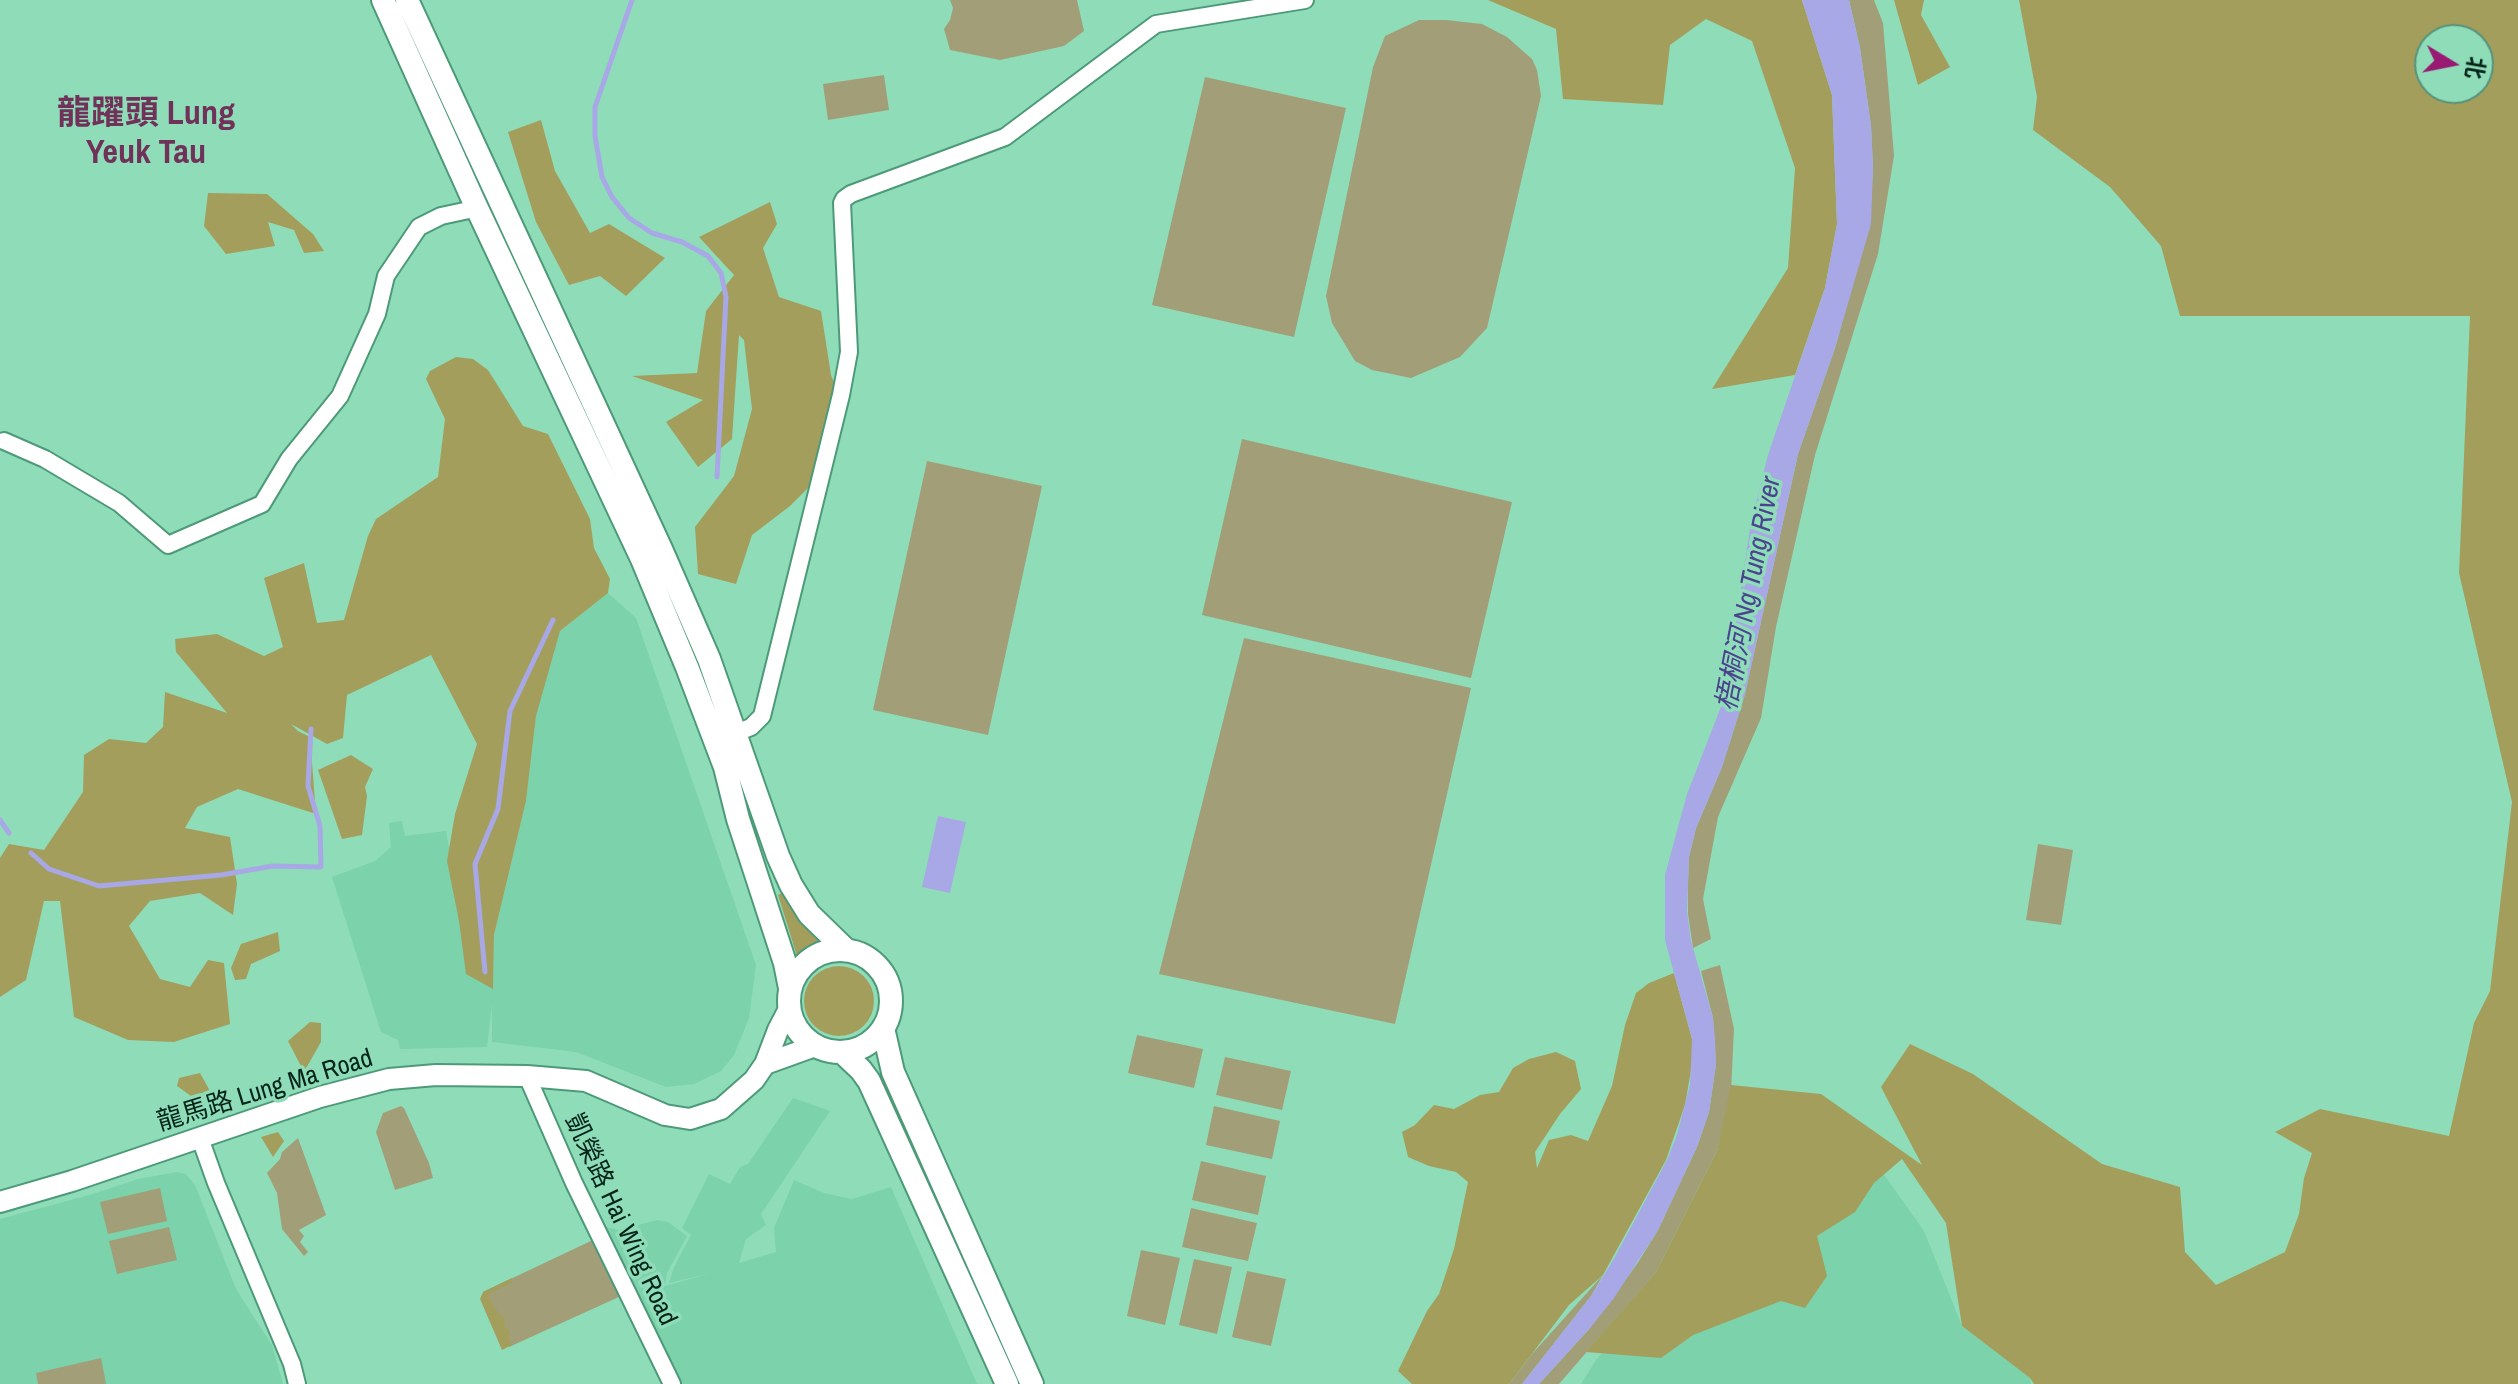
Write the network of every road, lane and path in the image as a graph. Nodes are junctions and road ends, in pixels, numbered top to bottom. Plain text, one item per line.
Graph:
1 (383, 0) edge
2 (407, 0) edge
3 (1305, 0) edge
4 (475, 204) junction
5 (4, 441) dead end
6 (736, 733) junction
7 (846, 950) junction
8 (790, 998) junction
9 (883, 1028) junction
10 (815, 1046) junction
11 (842, 1052) junction
12 (765, 1064) junction
13 (527, 1076) junction
14 (200, 1138) junction
15 (0, 1202) edge
16 (297, 1384) edge
17 (672, 1384) edge
18 (1007, 1384) edge
19 (1032, 1384) edge

1 - 4 main road
2 - 6 main road
3 - 6 street
4 - 5 street
4 - 8 main road
6 - 7 main road
7 - 8 main road
7 - 9 main road
8 - 10 main road
8 - 12 street, 龍馬路 Lung Ma Road
9 - 11 main road
9 - 19 main road
10 - 11 main road
10 - 12 street, 龍馬路 Lung Ma Road
11 - 18 main road
12 - 13 street, 龍馬路 Lung Ma Road
13 - 14 street, 龍馬路 Lung Ma Road
13 - 17 street, 凱榮路 Hai Wing Road
14 - 15 street, 龍馬路 Lung Ma Road
14 - 16 street

